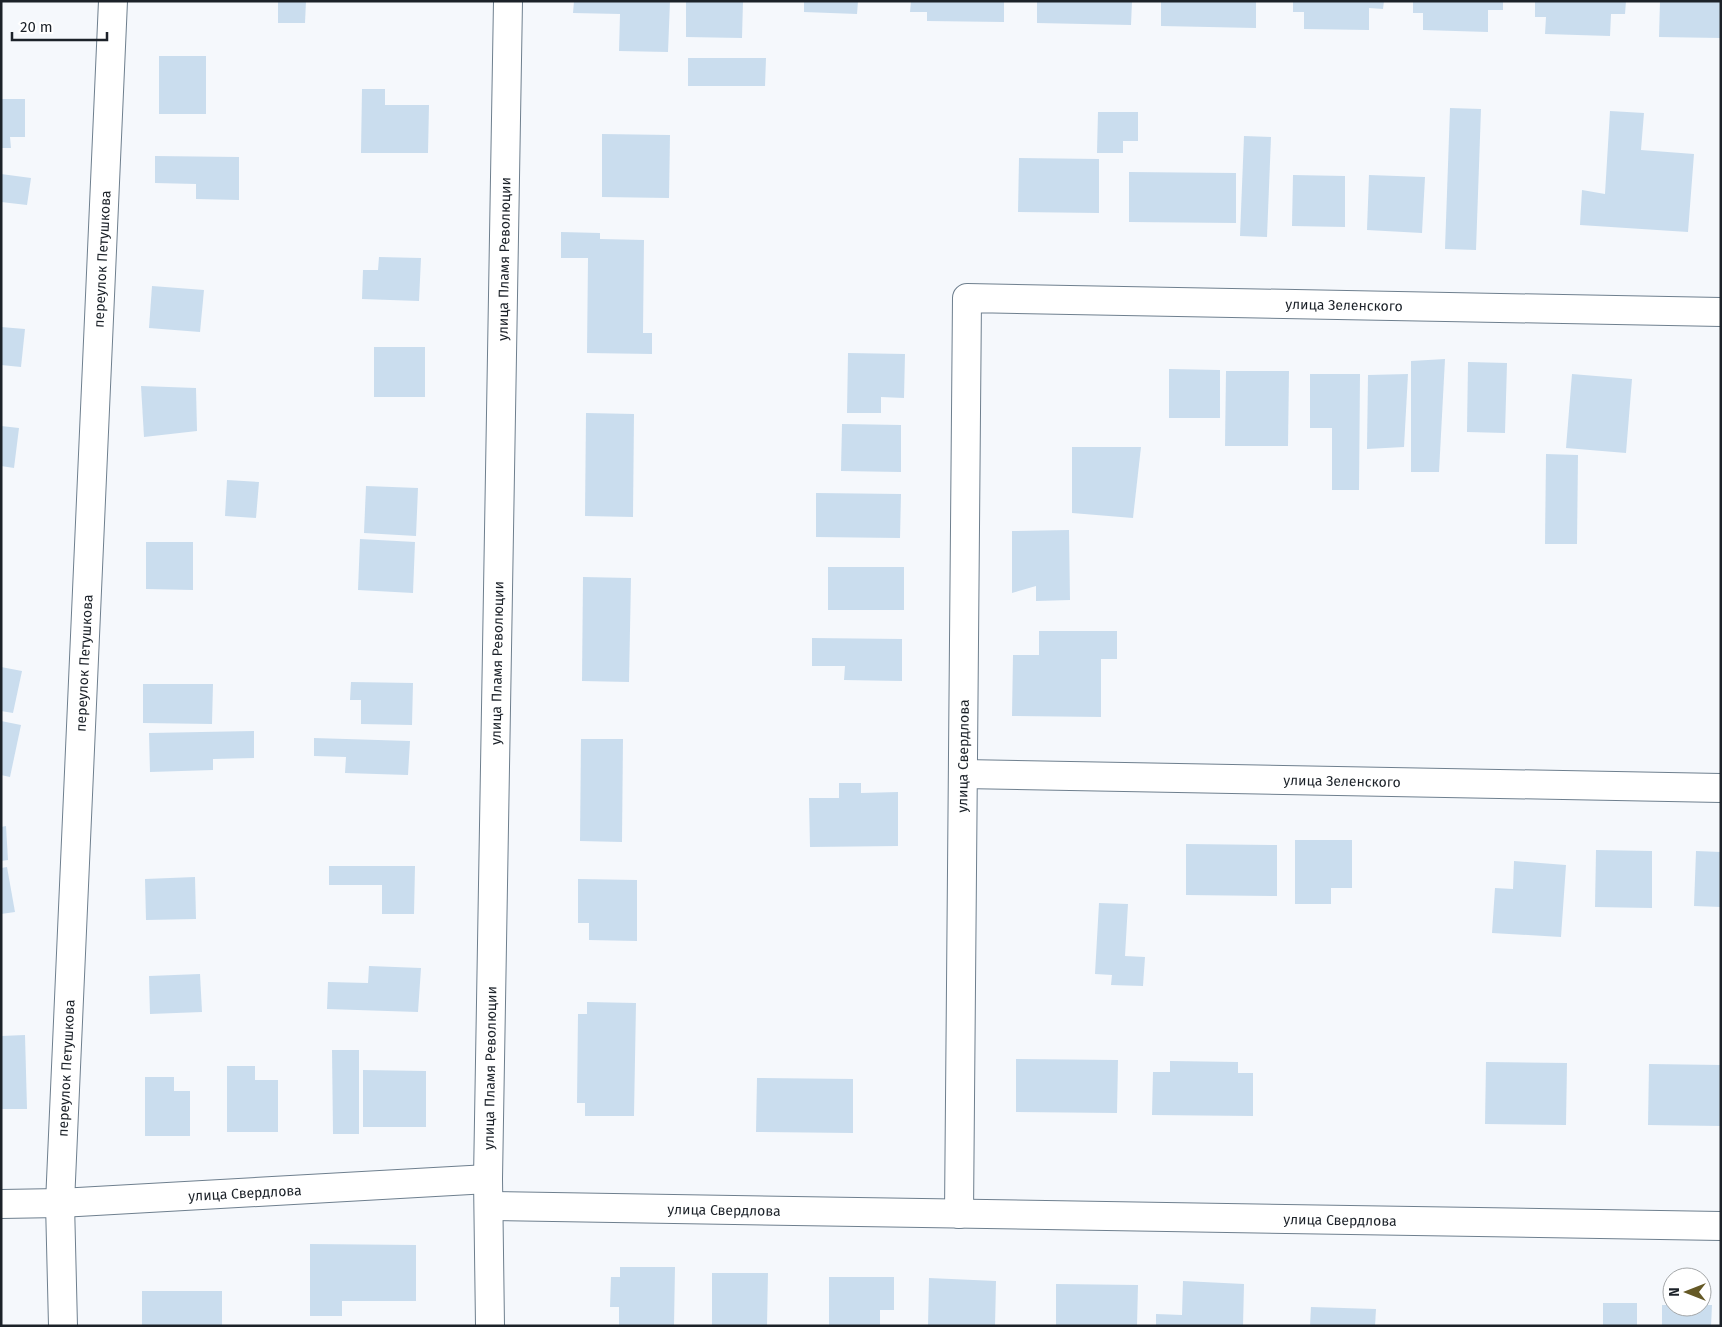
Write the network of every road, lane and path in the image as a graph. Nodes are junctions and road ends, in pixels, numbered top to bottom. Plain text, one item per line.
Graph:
1 (113, 1) edge
2 (508, 1) edge
3 (967, 298) joint
4 (1721, 312) edge
5 (963, 774) junction
6 (1721, 788) edge
7 (488, 1179) junction
8 (60, 1203) junction
9 (1, 1204) edge
10 (489, 1206) junction
11 (959, 1214) junction
12 (1721, 1226) edge
13 (63, 1326) edge
14 (490, 1326) edge

1 - 8 street, переулок Петушкова
2 - 7 street, улица Пламя Революции
3 - 4 street, улица Зеленского
3 - 5 street, улица Свердлова
5 - 6 street, улица Зеленского
5 - 11 street, улица Свердлова
7 - 8 street, улица Свердлова
7 - 10 street, улица Пламя Революции
8 - 9 street, улица Свердлова
8 - 13 street, переулок Петушкова
10 - 11 street, улица Свердлова
10 - 14 street, улица Пламя Революции
11 - 12 street, улица Свердлова

